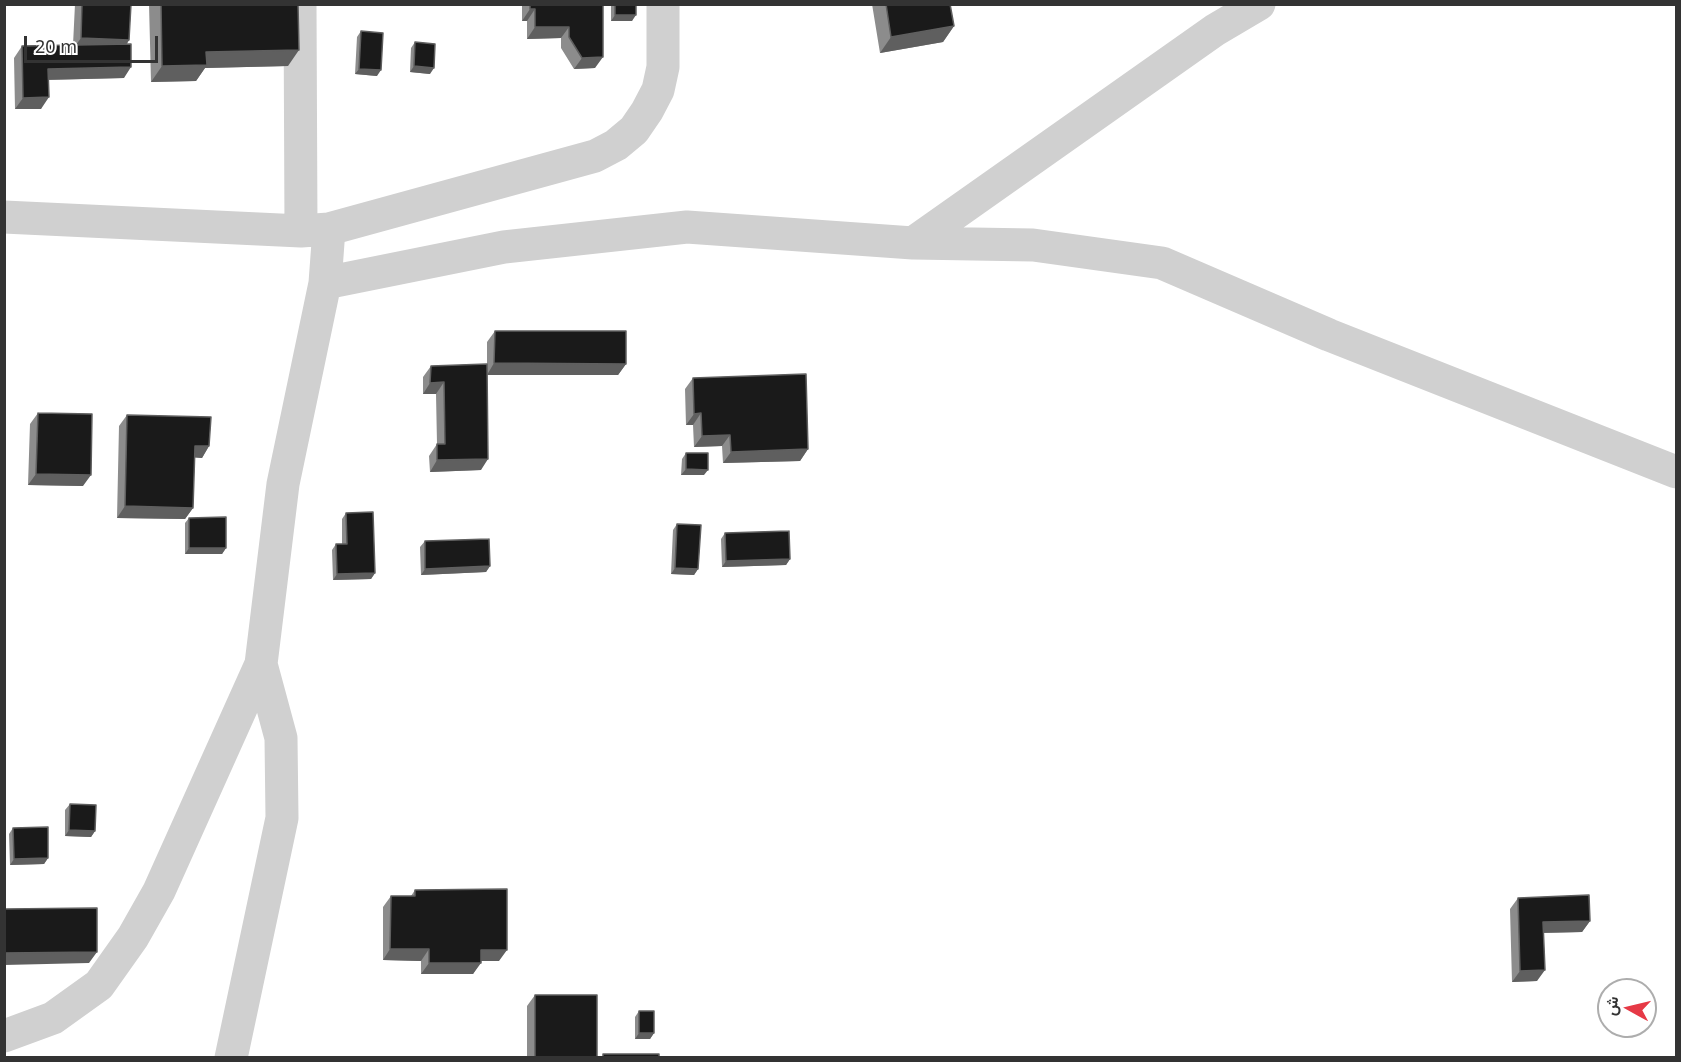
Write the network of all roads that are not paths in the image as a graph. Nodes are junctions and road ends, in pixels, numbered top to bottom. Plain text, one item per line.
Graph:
1 (300, 4) edge
2 (663, 4) edge
3 (1259, 4) edge
4 (4, 217) edge
5 (315, 230) junction
6 (913, 243) junction
7 (325, 283) junction
8 (1677, 472) edge
9 (261, 664) junction
10 (4, 1036) edge
11 (231, 1058) edge

1 - 5 street
2 - 5 street
3 - 6 street
4 - 5 street
5 - 7 street
6 - 7 street
6 - 8 street
7 - 9 street
9 - 10 street
9 - 11 street

